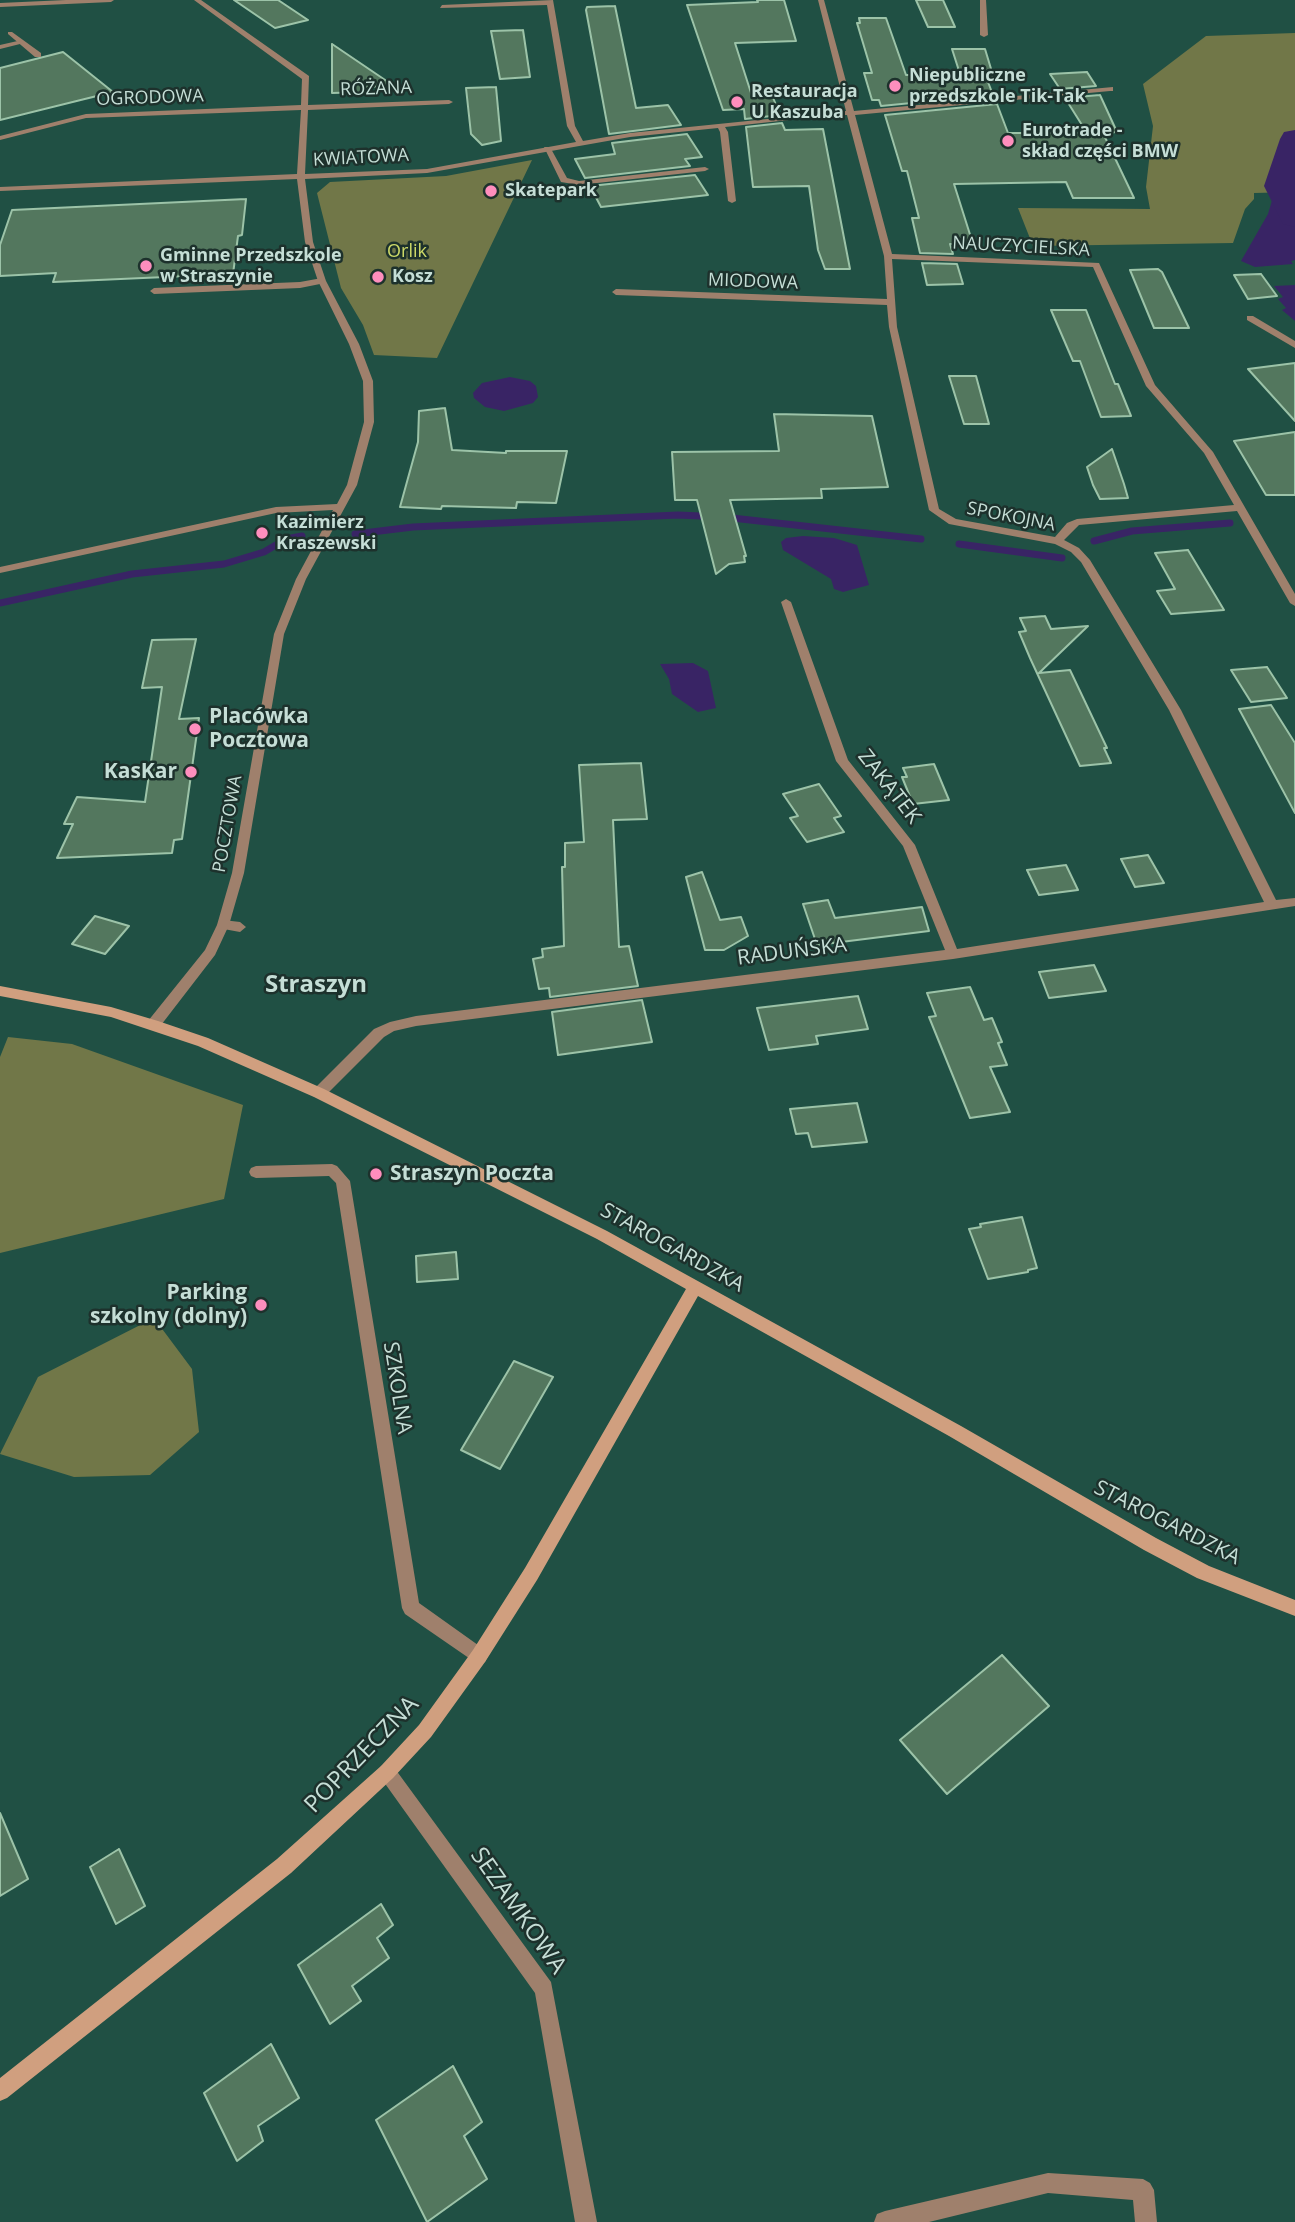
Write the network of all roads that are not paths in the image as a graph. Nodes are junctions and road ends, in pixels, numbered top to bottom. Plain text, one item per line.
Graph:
1 (111, 0) edge
2 (197, 0) edge
3 (821, 0) edge
4 (984, 0) edge
5 (550, 1) edge
6 (0, 5) edge
7 (442, 8) dead end
8 (10, 33) dead end
9 (984, 35) dead end
10 (22, 42) junction
11 (0, 47) edge
12 (38, 55) dead end
13 (1110, 89) dead end
14 (449, 102) dead end
15 (303, 108) junction
16 (852, 112) junction
17 (720, 125) junction
18 (0, 138) edge
19 (580, 143) junction
20 (547, 149) junction
21 (705, 169) dead end
22 (301, 177) junction
23 (0, 189) edge
24 (732, 201) dead end
25 (888, 256) junction
26 (322, 281) junction
27 (154, 291) dead end
28 (616, 292) dead end
29 (890, 302) junction
30 (1250, 318) dead end
31 (1295, 345) edge
32 (341, 507) junction
33 (1239, 508) junction
34 (1058, 541) junction
35 (0, 570) edge
36 (786, 603) dead end
37 (1295, 603) edge
38 (1295, 902) edge
39 (1272, 905) junction
40 (223, 925) junction
41 (240, 927) dead end
42 (953, 954) junction
43 (0, 990) edge
44 (153, 1025) junction
45 (319, 1093) junction
46 (256, 1172) dead end
47 (695, 1287) junction
48 (1295, 1608) edge
49 (479, 1656) junction
50 (387, 1772) junction
51 (0, 2091) edge
52 (586, 2222) edge
53 (884, 2222) edge
54 (1146, 2222) edge

1 - 6 street
2 - 15 street
3 - 16 street, SPOKOJNA
4 - 9 street
5 - 7 street
5 - 19 street
8 - 10 street
10 - 11 street
10 - 12 street
13 - 16 street, KWIATOWA
14 - 15 street, RÓŻANA
15 - 18 street, OGRODOWA
15 - 22 street
16 - 17 street, KWIATOWA
16 - 25 street, SPOKOJNA
17 - 19 street, KWIATOWA
17 - 24 street
19 - 20 street, KWIATOWA
20 - 21 street
20 - 22 street, KWIATOWA
22 - 23 street, KWIATOWA
22 - 26 street, POCZTOWA
25 - 29 street, SPOKOJNA
25 - 33 street, NAUCZYCIELSKA
26 - 27 street
26 - 32 street, POCZTOWA
28 - 29 street, MIODOWA
29 - 34 street, SPOKOJNA
30 - 31 street
32 - 35 street
32 - 40 street, POCZTOWA
33 - 34 street
33 - 37 street, NAUCZYCIELSKA
34 - 39 street, SPOKOJNA
36 - 42 street, ZAKĄTEK
38 - 39 street, RADUŃSKA
39 - 42 street, RADUŃSKA
40 - 41 street
40 - 44 street, POCZTOWA
42 - 45 street, RADUŃSKA
43 - 44 main road, STAROGARDZKA
44 - 45 main road, STAROGARDZKA
45 - 47 main road, STAROGARDZKA
46 - 49 street, SZKOLNA
47 - 48 main road, STAROGARDZKA
47 - 49 main road, POPRZECZNA
49 - 50 main road, POPRZECZNA
50 - 51 main road, POPRZECZNA
50 - 52 street, SEZAMKOWA
53 - 54 street

